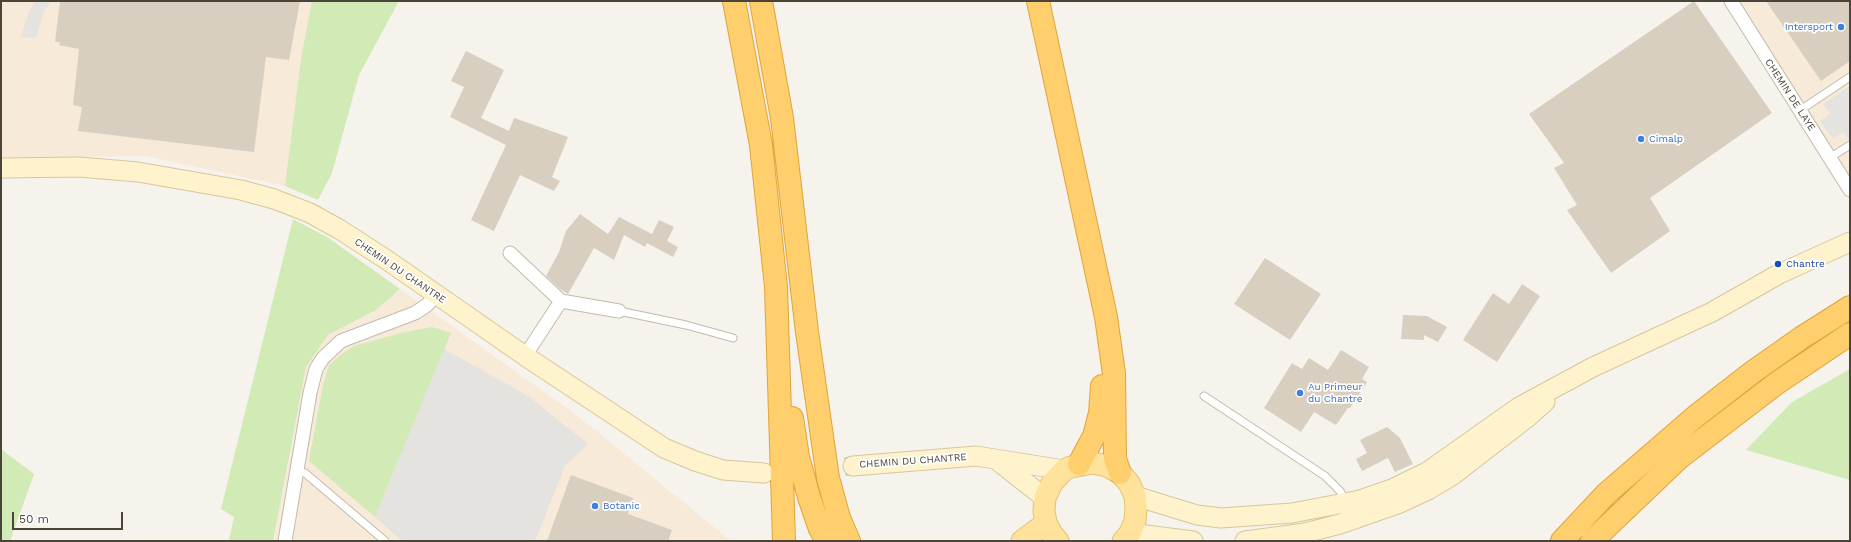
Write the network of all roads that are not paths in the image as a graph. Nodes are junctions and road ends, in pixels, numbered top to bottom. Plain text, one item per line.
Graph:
1 (734, 1) edge
2 (761, 1) edge
3 (775, 1) edge
4 (1025, 1) edge
5 (1038, 1) edge
6 (1731, 1) edge
7 (1850, 77) edge
8 (1799, 111) junction
9 (782, 118) junction
10 (1850, 145) edge
11 (1831, 157) junction
12 (1, 168) edge
13 (1850, 190) edge
14 (1850, 242) edge
15 (510, 253) dead end
16 (1850, 254) edge
17 (436, 295) junction
18 (561, 300) junction
19 (1850, 307) edge
20 (618, 311) joint
21 (1712, 312) junction
22 (778, 324) junction
23 (1850, 334) edge
24 (733, 338) dead end
25 (525, 356) junction
26 (1566, 383) junction
27 (1204, 396) dead end
28 (997, 460) junction
29 (853, 466) tunnel mouth
30 (1071, 467) junction
31 (296, 470) junction
32 (764, 473) dead end
33 (1120, 473) junction
34 (1135, 496) junction
35 (1045, 498) junction
36 (1348, 508) junction
37 (1046, 523) junction
38 (1305, 533) junction
39 (1127, 537) edge
40 (285, 541) edge
41 (385, 541) edge
42 (784, 541) edge
43 (827, 541) edge
44 (849, 541) edge
45 (1022, 541) edge
46 (1058, 541) edge
47 (1193, 541) edge
48 (1245, 541) edge
49 (1562, 541) edge
50 (1592, 541) edge

1 - 22 highway
2 - 9 highway
3 - 9 highway
4 - 30 highway
5 - 33 highway
6 - 8 street, CHEMIN DE LAYE
7 - 8 lane
8 - 11 street, CHEMIN DE LAYE
9 - 44 highway
10 - 11 lane
11 - 13 street, CHEMIN DE LAYE
12 - 17 main road, CHEMIN DU CHANTRE
14 - 21 main road
15 - 18 street
16 - 21 main road
17 - 25 main road, CHEMIN DU CHANTRE
17 - 31 street
18 - 20 street
18 - 25 street
19 - 49 highway
20 - 24 lane
21 - 26 main road
22 - 42 highway
22 - 43 highway
23 - 50 highway
25 - 32 main road, CHEMIN DU CHANTRE
26 - 36 main road
26 - 38 main road
27 - 36 lane
28 - 29 main road, CHEMIN DU CHANTRE
28 - 30 main road, CHEMIN DU CHANTRE
28 - 35 main road, CHEMIN DU CHANTRE
30 - 33 main road
30 - 35 main road
31 - 40 street
31 - 41 lane
33 - 34 main road
34 - 36 main road
34 - 39 main road
35 - 37 main road
36 - 38 lane
37 - 45 main road
37 - 46 main road
38 - 48 main road
39 - 47 main road

